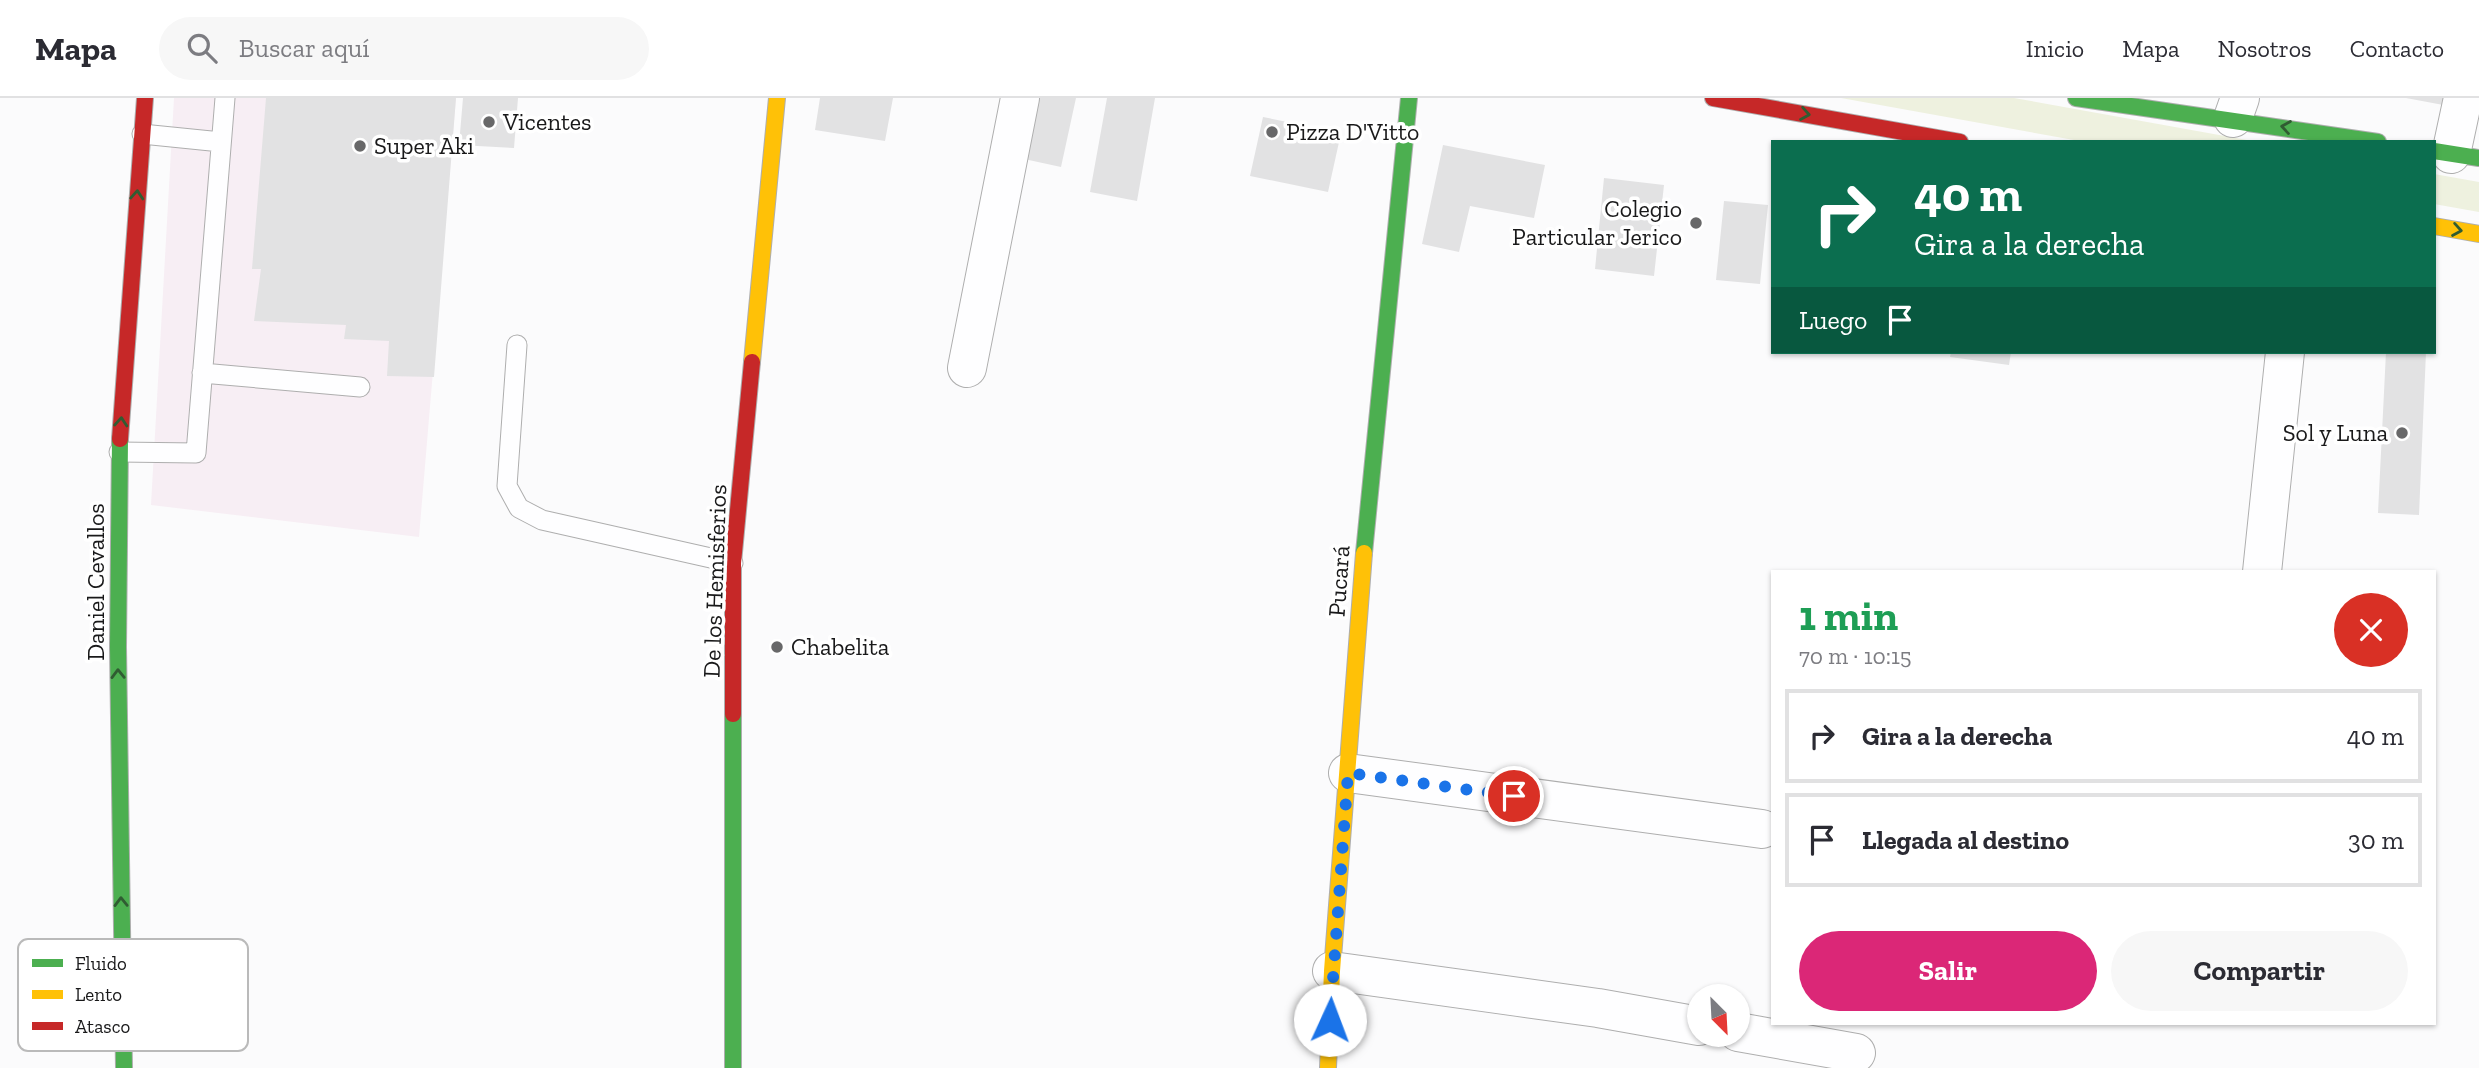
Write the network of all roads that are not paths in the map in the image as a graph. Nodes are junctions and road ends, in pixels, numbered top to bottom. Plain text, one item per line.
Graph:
1 (145, 98) edge
2 (225, 98) edge
3 (777, 98) edge
4 (1020, 98) edge
5 (1409, 98) edge
6 (1713, 98) edge
7 (2463, 98) edge
8 (2085, 99) edge
9 (2237, 108) edge
10 (142, 134) junction
11 (1949, 140) edge
12 (2370, 140) edge
13 (221, 142) junction
14 (2455, 154) edge
15 (2436, 226) edge
16 (2479, 234) edge
17 (517, 345) dead end
18 (2285, 354) edge
19 (967, 368) dead end
20 (202, 373) junction
21 (360, 387) dead end
22 (119, 452) junction
23 (733, 563) junction
24 (2262, 570) edge
25 (1348, 773) junction
26 (1762, 829) dead end
27 (122, 939) edge
28 (1332, 971) junction
29 (1687, 1024) edge
30 (1750, 1034) edge
31 (1856, 1053) dead end
32 (733, 1068) edge
33 (1328, 1068) edge

1 - 10 street, Daniel Cevallos
2 - 13 lane
3 - 23 street, De los Hemisferios
4 - 19 street
5 - 25 street, Pucará
6 -> 11 street
7 - 14 street
8 - 9 street
12 -> 9 street
10 - 13 lane
22 -> 10 street, Daniel Cevallos
13 - 20 lane
15 -> 16 street
17 - 23 lane
18 - 24 street
20 - 21 lane
20 - 22 lane
27 -> 22 street, Daniel Cevallos
23 - 32 street, De los Hemisferios
25 - 26 street
25 - 28 street, Pucará
28 - 29 street
28 - 33 street, Pucará
30 - 31 street

